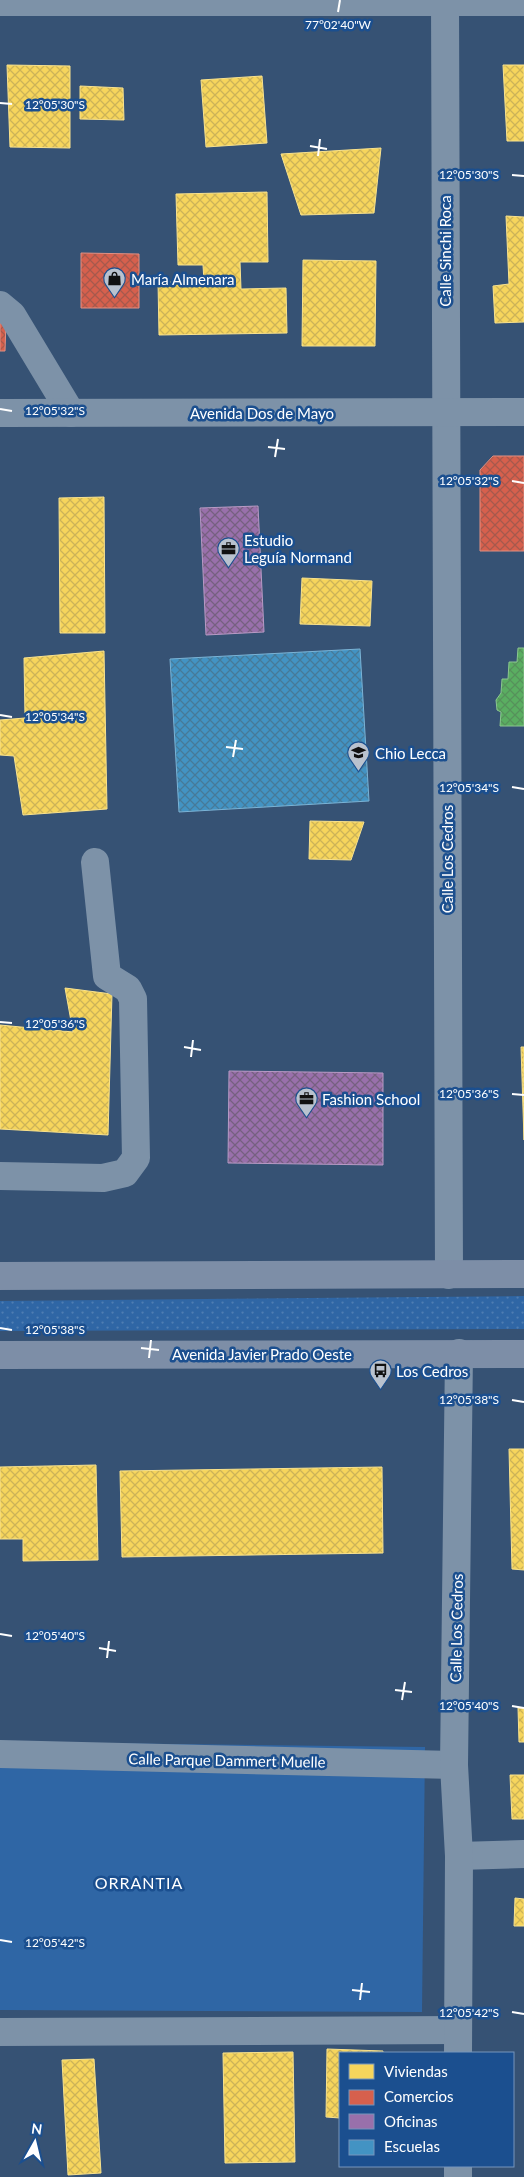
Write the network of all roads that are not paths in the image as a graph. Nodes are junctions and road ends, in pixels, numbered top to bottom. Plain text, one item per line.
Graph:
1 (445, 1) edge
2 (0, 2) edge
3 (524, 2) edge
4 (0, 305) edge
5 (445, 412) junction
6 (524, 412) edge
7 (0, 413) edge
8 (71, 413) junction
9 (95, 862) dead end
10 (0, 1176) edge
11 (524, 1274) edge
12 (449, 1275) junction
13 (0, 1276) edge
14 (459, 1353) junction
15 (524, 1354) edge
16 (0, 1355) edge
17 (0, 1754) edge
18 (454, 1765) junction
19 (524, 1854) edge
20 (459, 1856) junction
21 (0, 2032) edge
22 (458, 2041) edge

1 - 2 street
1 - 3 street
1 - 5 street, Calle Sinchi Roca
4 - 8 street
5 - 6 street, Avenida Dos de Mayo
5 - 8 street, Avenida Dos de Mayo
5 - 12 street, Calle Los Cedros
7 - 8 street, Avenida Dos de Mayo
9 - 10 street
11 - 12 main road
12 - 13 main road
14 - 15 main road, Avenida Javier Prado Oeste
14 - 16 main road, Avenida Javier Prado Oeste
14 - 18 street, Calle Los Cedros
17 - 18 street, Calle Parque Dammert Muelle
18 - 20 street, Calle Los Cedros
19 - 20 street
20 - 22 street, Calle Los Cedros
21 - 22 street

